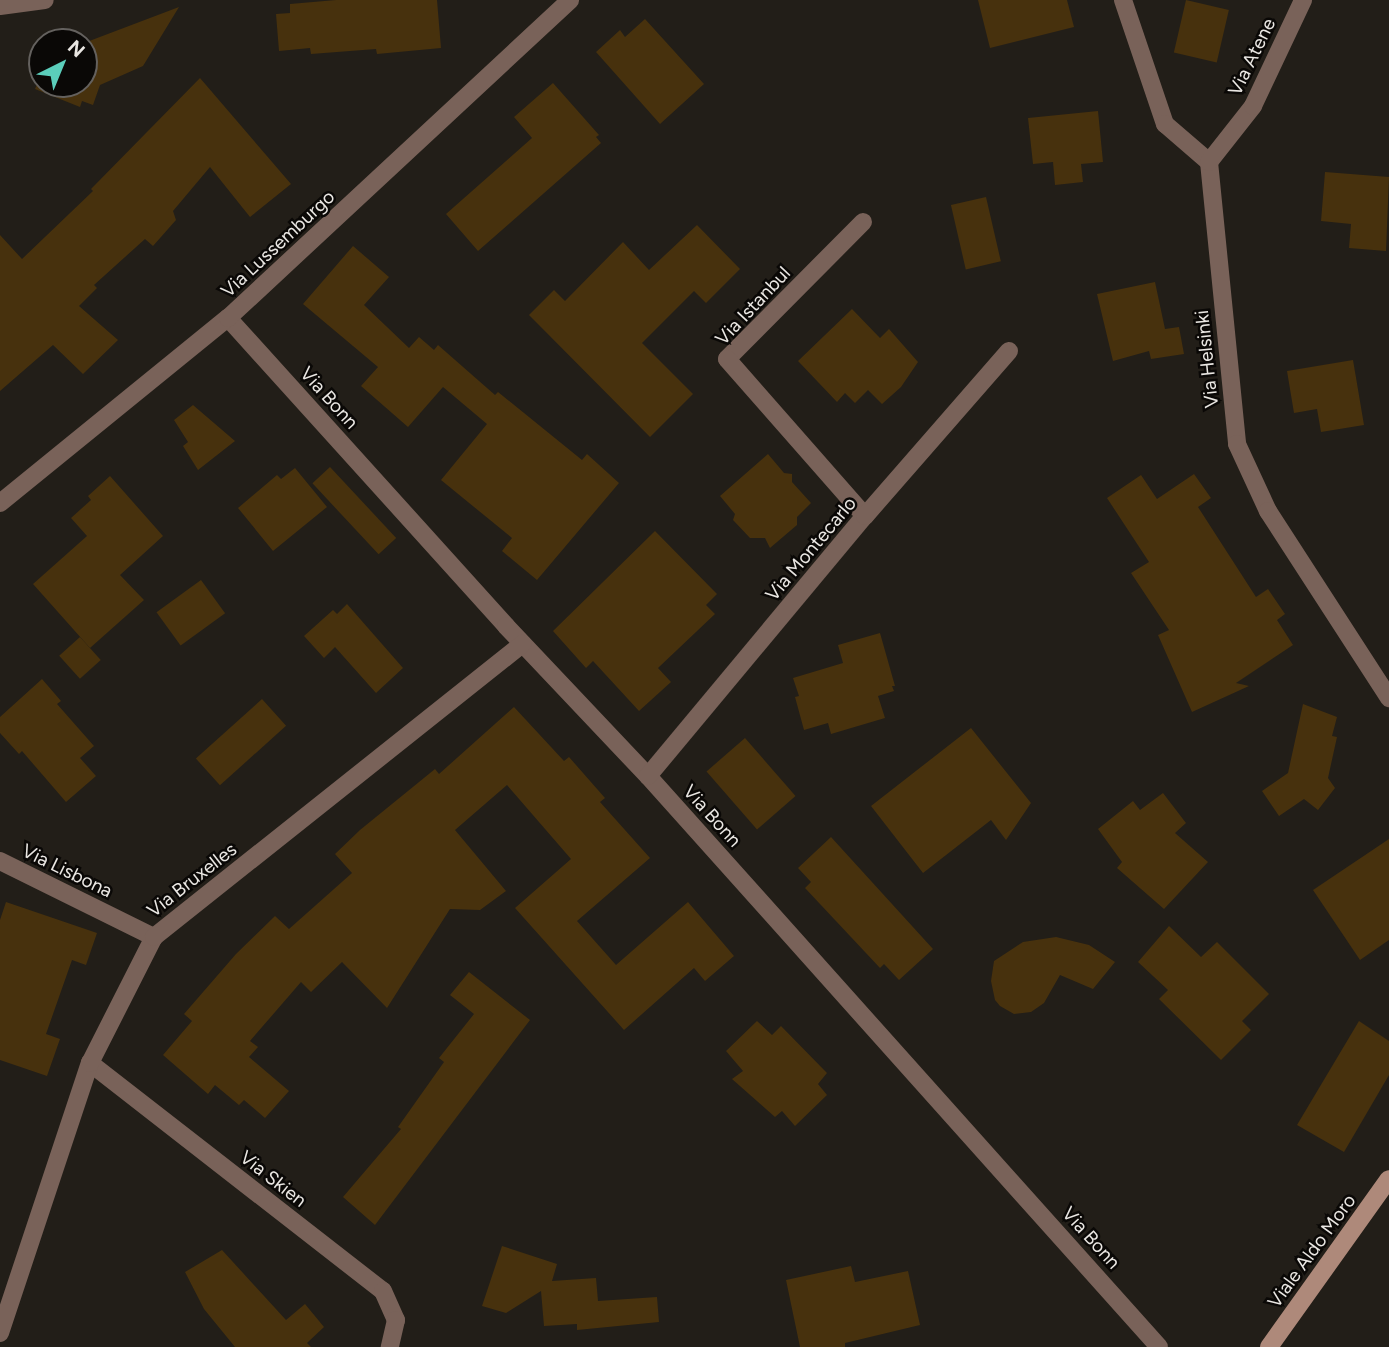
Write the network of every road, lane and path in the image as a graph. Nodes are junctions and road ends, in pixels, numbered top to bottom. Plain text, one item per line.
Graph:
1 (45, 0) edge
2 (570, 0) edge
3 (1122, 0) edge
4 (1303, 0) edge
5 (0, 6) edge
6 (1209, 162) junction
7 (863, 222) dead end
8 (228, 318) junction
9 (1009, 351) dead end
10 (0, 503) edge
11 (865, 516) junction
12 (523, 644) junction
13 (1389, 698) edge
14 (648, 776) junction
15 (0, 861) edge
16 (154, 937) junction
17 (90, 1063) junction
18 (1389, 1179) edge
19 (0, 1333) edge
20 (390, 1347) edge
21 (1159, 1347) edge
22 (1269, 1347) edge

1 - 5 street
2 - 8 street, Via Lussemburgo
3 - 6 street
4 - 6 street, Via Atene
6 - 13 street, Via Helsinki
7 - 11 street, Via Istanbul
8 - 10 street, Via Lussemburgo
8 - 12 street, Via Bonn
9 - 11 street, Via Montecarlo
11 - 14 street, Via Montecarlo
12 - 14 street, Via Bonn
12 - 16 street, Via Bruxelles
14 - 21 street, Via Bonn
15 - 16 street, Via Lisbona
16 - 17 street, Via Bruxelles
17 - 19 street, Via Bruxelles
17 - 20 street, Via Skien
18 - 22 main road, Viale Aldo Moro

